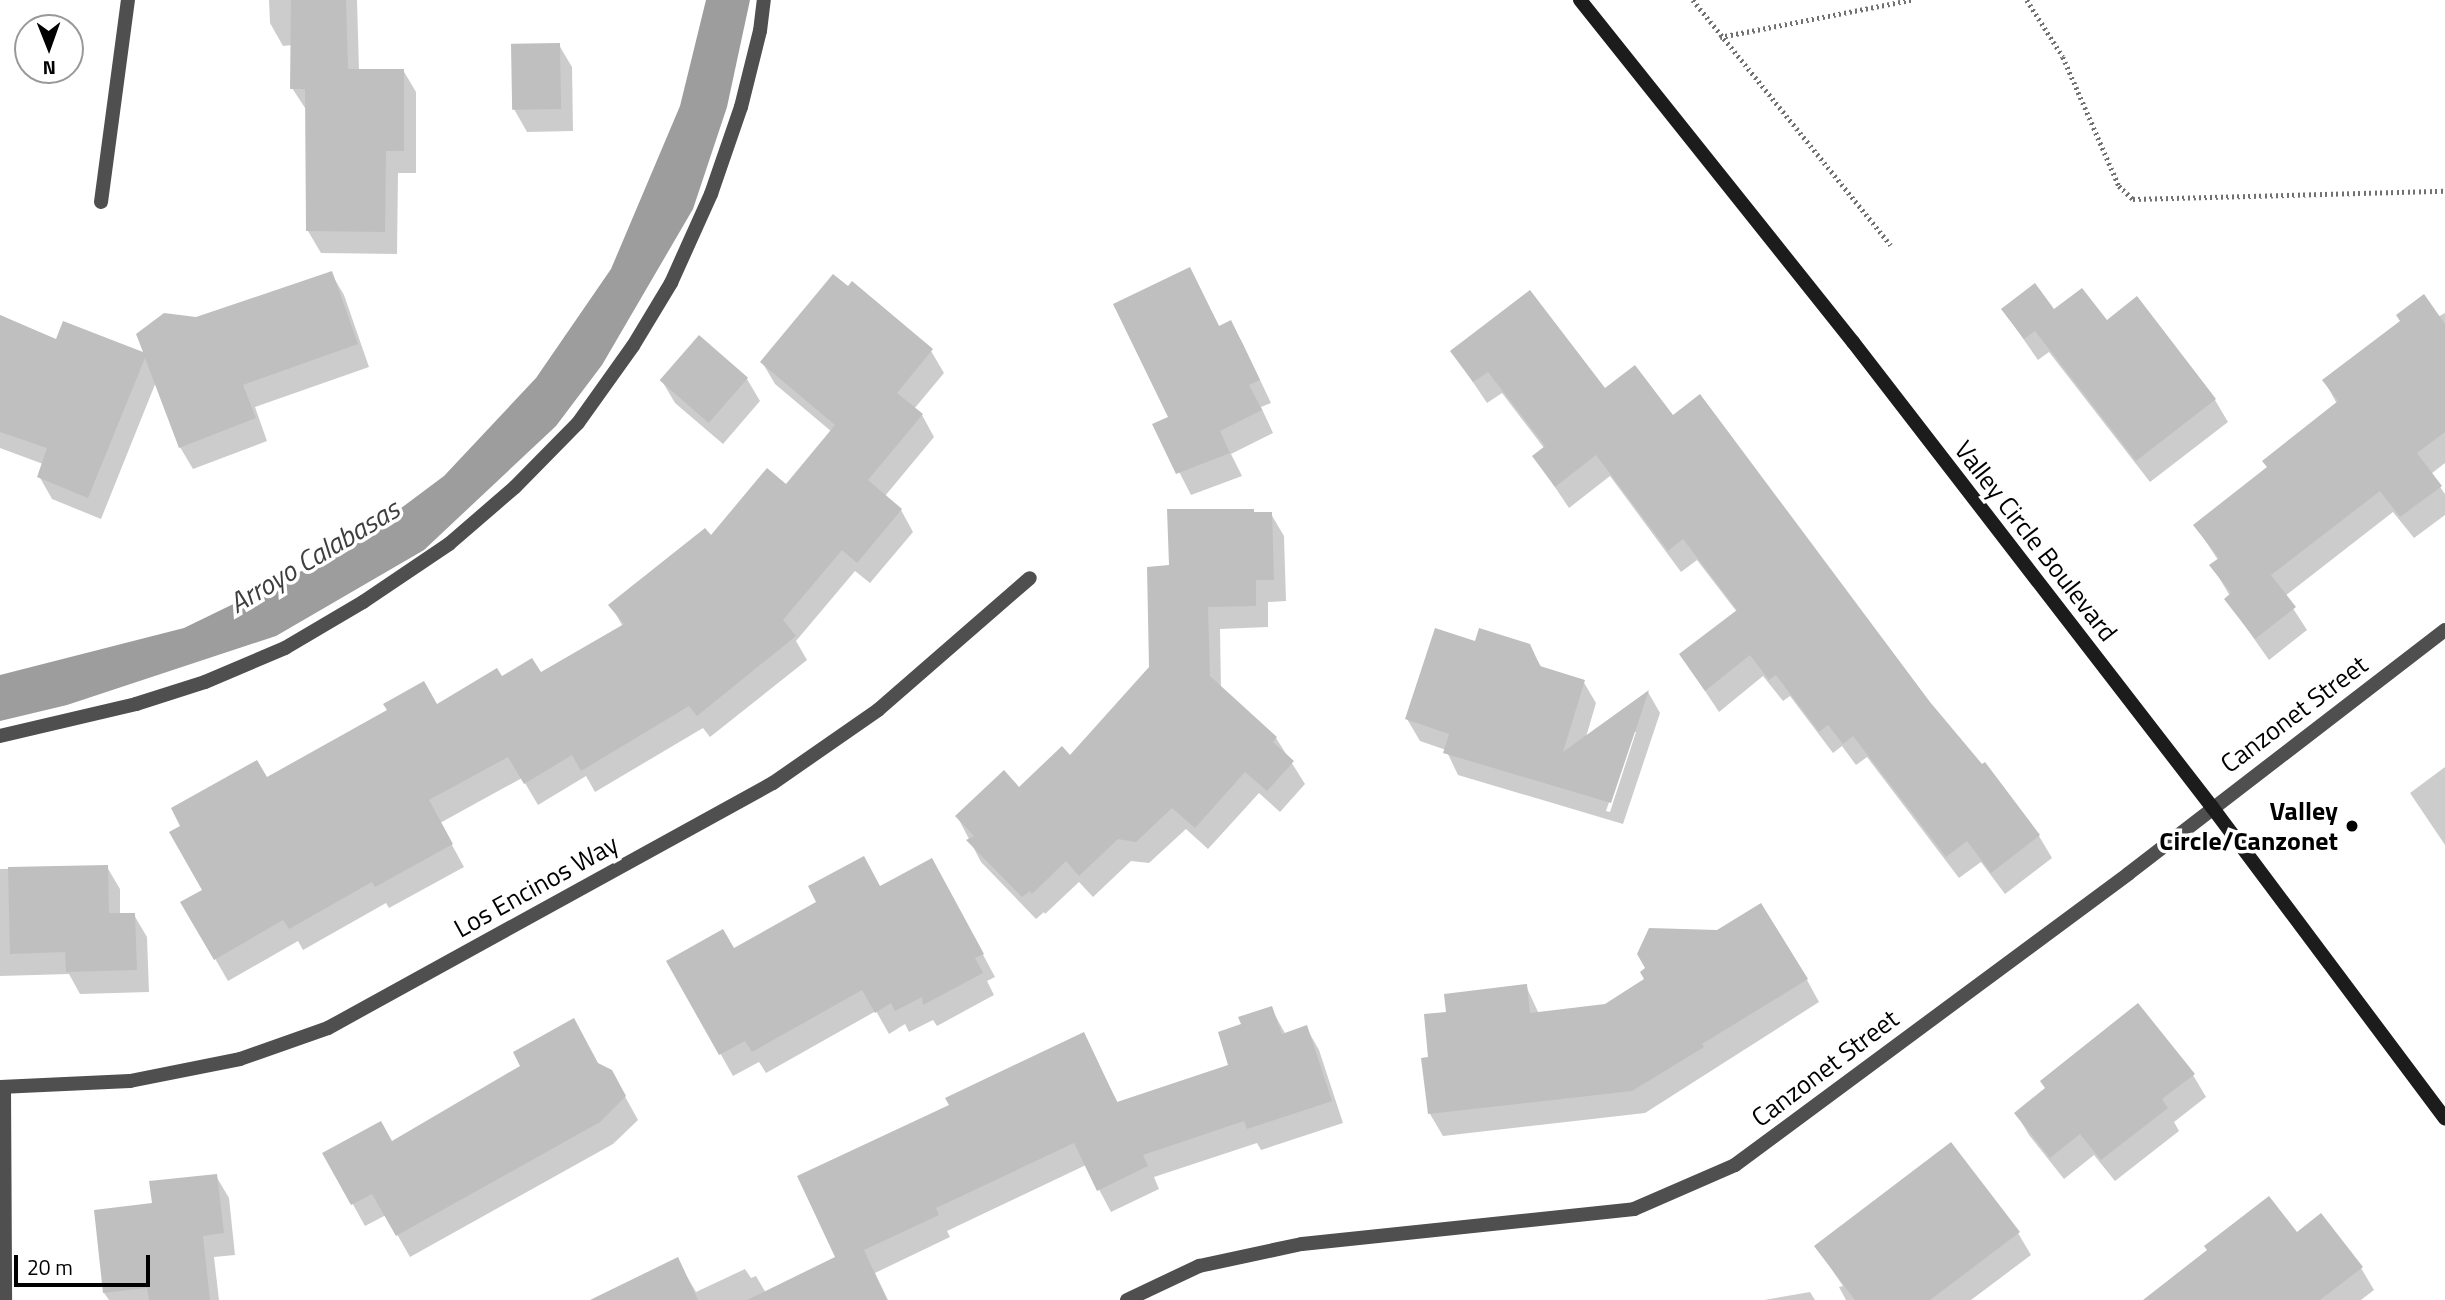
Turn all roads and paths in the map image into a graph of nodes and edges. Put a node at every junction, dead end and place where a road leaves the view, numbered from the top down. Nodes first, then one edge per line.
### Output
1 (128, 0) edge
2 (764, 0) edge
3 (1580, 0) edge
4 (1693, 0) edge
5 (1911, 0) edge
6 (2027, 0) edge
7 (1720, 37) junction
8 (2445, 191) edge
9 (101, 202) dead end
10 (1891, 245) dead end
11 (1030, 578) dead end
12 (2445, 630) edge
13 (0, 736) edge
14 (2212, 807) junction
15 (2, 1087) edge
16 (2445, 1119) edge
17 (5, 1300) edge
18 (1127, 1300) edge

1 - 9 street
2 - 13 street
3 - 14 main road, Valley Circle Boulevard
4 - 7 path
5 - 7 path
6 - 8 path
7 - 10 path
11 - 15 street, Los Encinos Way
12 - 14 street, Canzonet Street
14 - 16 main road, Valley Circle Boulevard
14 - 18 street, Canzonet Street
15 - 17 street

